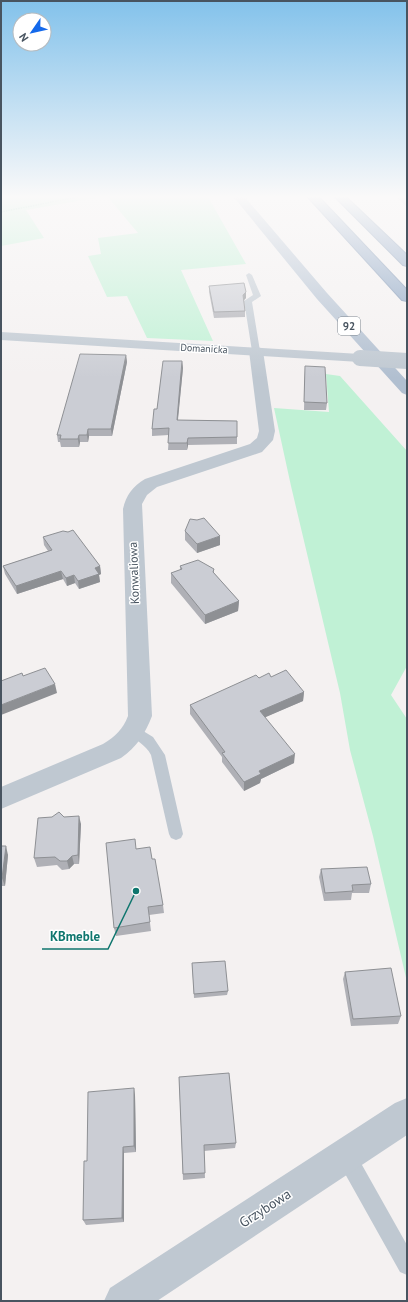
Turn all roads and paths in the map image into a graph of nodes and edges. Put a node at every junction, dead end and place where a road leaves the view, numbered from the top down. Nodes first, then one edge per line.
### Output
1 (289, 256) edge
2 (367, 256) edge
3 (248, 275) dead end
4 (407, 298) edge
5 (1, 336) edge
6 (256, 351) junction
7 (407, 361) edge
8 (407, 390) edge
9 (135, 731) junction
10 (1, 798) edge
11 (176, 834) dead end
12 (407, 1115) edge
13 (345, 1155) junction
14 (407, 1265) edge
15 (123, 1301) edge

1 - 8 main road, 92
2 - 4 highway
3 - 6 lane
5 - 6 street, Domanicka
6 - 7 street, Domanicka, bridge
6 - 9 street, Konwaliowa
9 - 10 street
9 - 11 lane
12 - 13 street, Grzybowa
13 - 14 lane
13 - 15 street, Grzybowa

